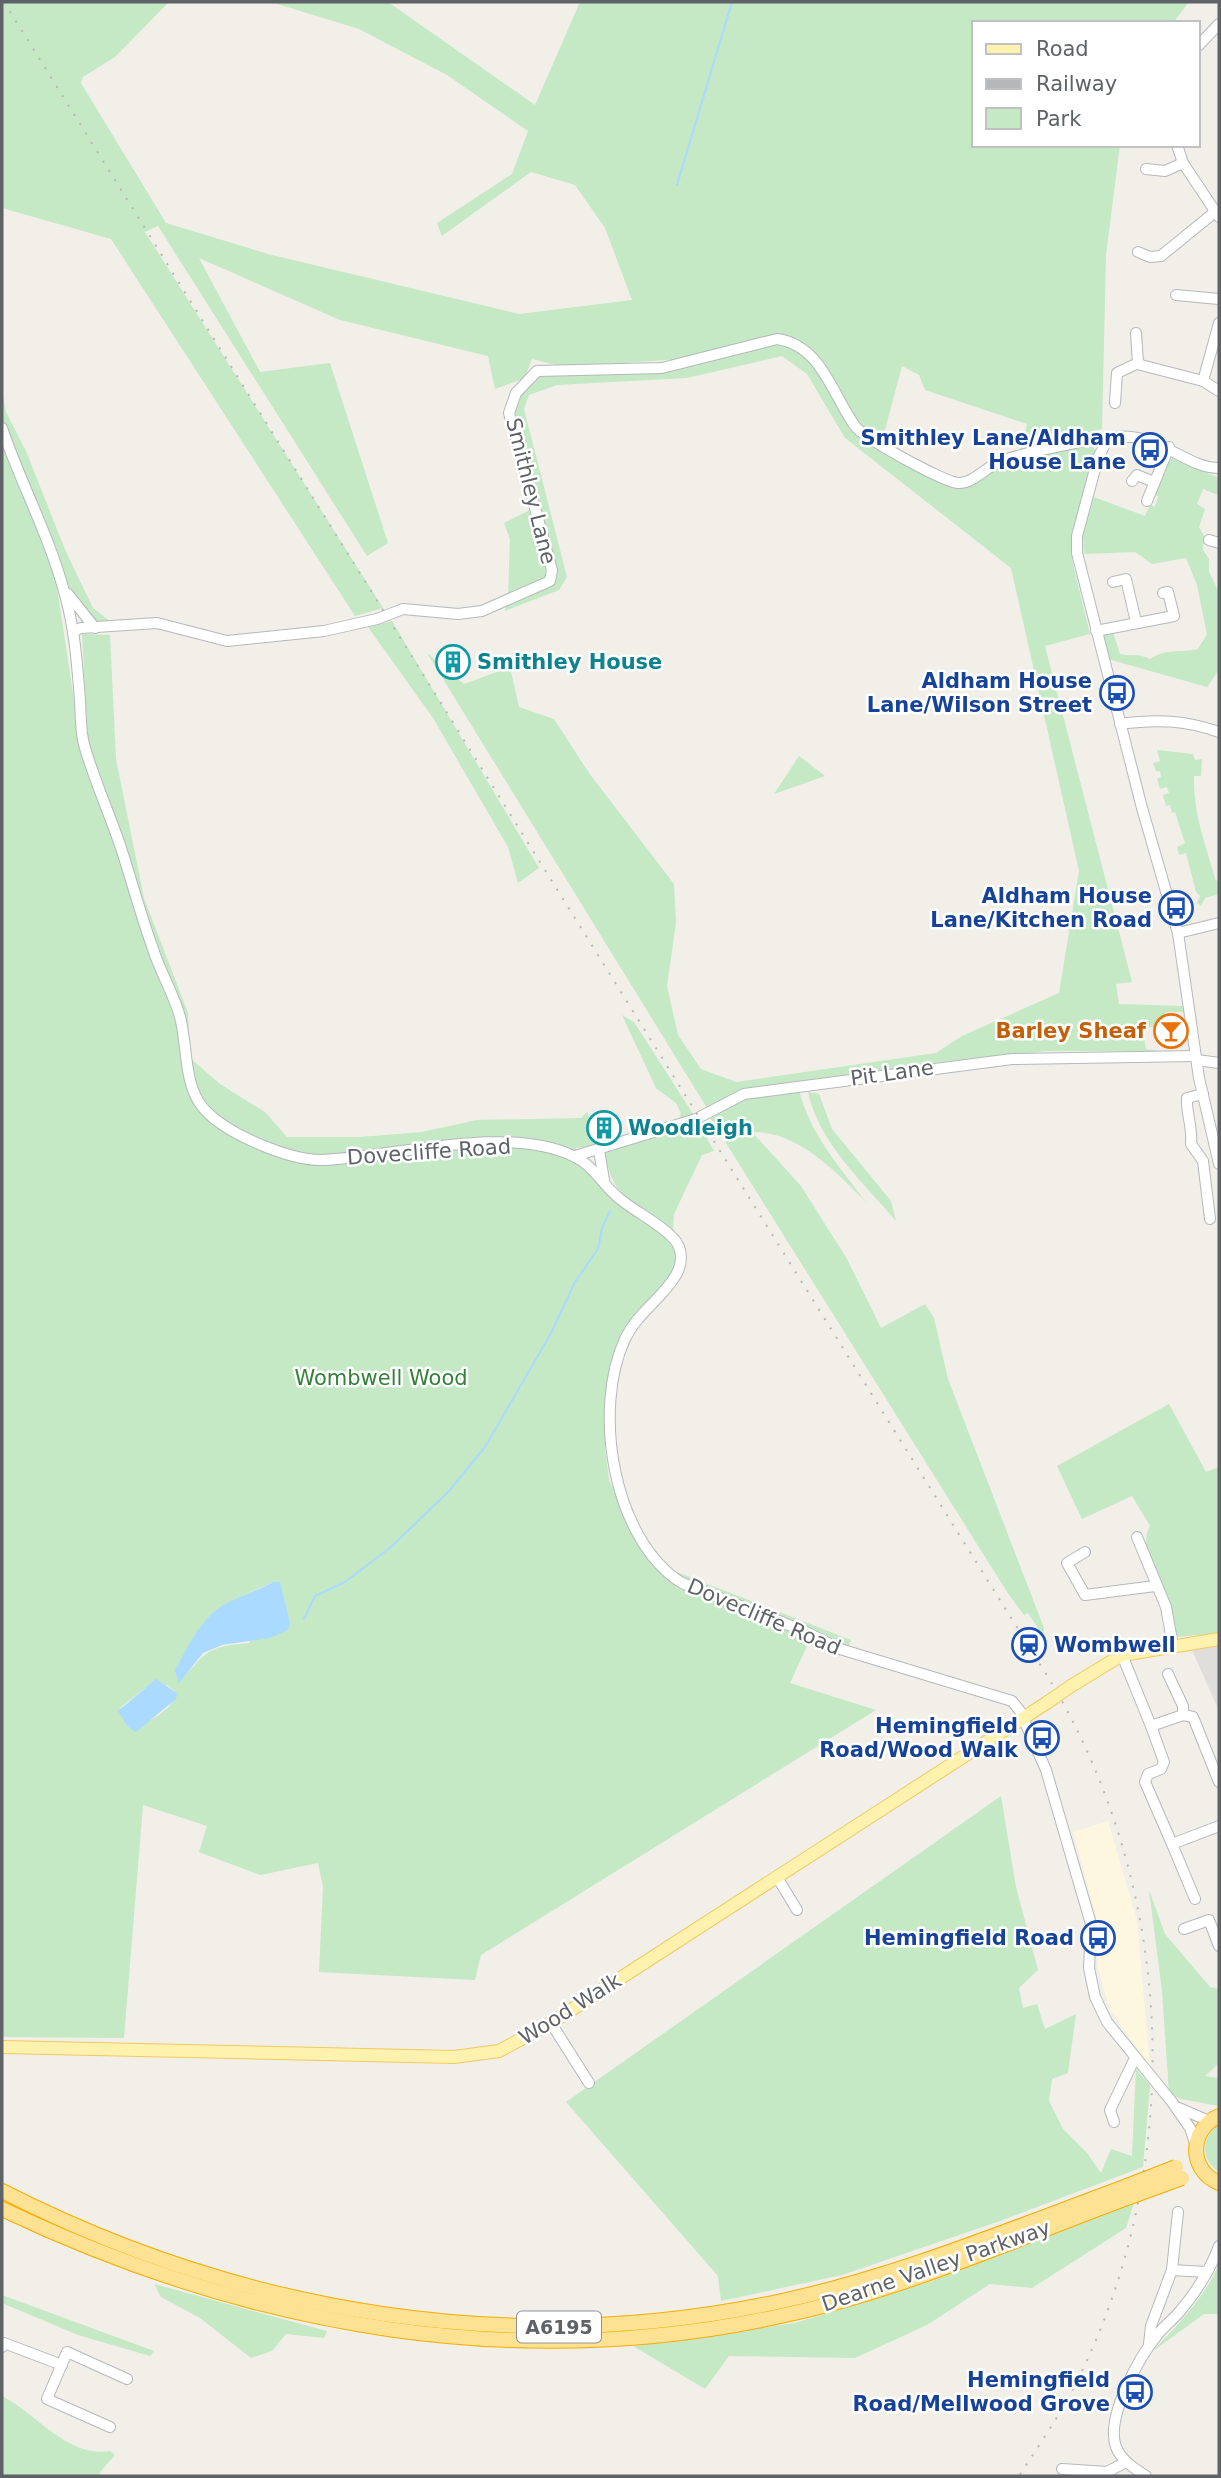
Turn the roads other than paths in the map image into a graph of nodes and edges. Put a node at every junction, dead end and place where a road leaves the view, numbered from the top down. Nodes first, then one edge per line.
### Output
1 (1219, 24) edge
2 (1200, 44) edge
3 (1178, 147) edge
4 (1183, 163) junction
5 (1146, 169) dead end
6 (1217, 214) edge
7 (1138, 252) dead end
8 (1176, 295) dead end
9 (1219, 299) edge
10 (1219, 323) edge
11 (1136, 333) dead end
12 (1218, 337) edge
13 (1138, 363) junction
14 (1203, 381) junction
15 (1219, 391) edge
16 (1115, 403) dead end
17 (2, 428) edge
18 (1104, 441) junction
19 (1169, 447) junction
20 (1219, 468) edge
21 (1132, 481) dead end
22 (1154, 482) junction
23 (1147, 501) dead end
24 (1113, 582) dead end
25 (64, 589) junction
26 (1163, 593) dead end
27 (1136, 622) junction
28 (95, 628) junction
29 (74, 631) junction
30 (1096, 631) junction
31 (1120, 724) junction
32 (1219, 732) edge
33 (1219, 923) edge
34 (1178, 933) junction
35 (1197, 1058) junction
36 (1219, 1063) edge
37 (1203, 1094) junction
38 (1216, 1135) edge
39 (599, 1150) junction
40 (575, 1156) junction
41 (1219, 1164) edge
42 (604, 1180) junction
43 (1210, 1219) dead end
44 (1137, 1537) dead end
45 (1085, 1552) dead end
46 (1155, 1586) junction
47 (1219, 1639) edge
48 (1173, 1646) junction
49 (1122, 1655) junction
50 (1185, 1679) dead end
51 (1183, 1715) junction
52 (1022, 1719) junction
53 (1151, 1726) junction
54 (1219, 1782) edge
55 (1219, 1826) edge
56 (1172, 1844) junction
57 (777, 1877) junction
58 (1195, 1899) dead end
59 (797, 1910) dead end
60 (1214, 1918) edge
61 (1184, 1929) dead end
62 (1219, 1946) edge
63 (551, 2023) junction
64 (2, 2047) edge
65 (1136, 2058) junction
66 (589, 2082) dead end
67 (1172, 2104) junction
68 (1214, 2119) edge
69 (1114, 2122) dead end
70 (1196, 2149) junction
71 (1179, 2173) junction
72 (1217, 2183) edge
73 (2, 2191) edge
74 (1119, 2195) junction
75 (2, 2209) edge
76 (1178, 2212) dead end
77 (1219, 2246) edge
78 (1172, 2270) junction
79 (1206, 2272) junction
80 (2, 2347) edge
81 (1149, 2347) junction
82 (62, 2365) junction
83 (127, 2379) dead end
84 (110, 2427) dead end
85 (1126, 2462) junction
86 (1062, 2469) dead end
87 (1146, 2476) edge

1 - 2 street
3 - 4 street
4 - 5 street
4 - 6 street
6 - 7 street
8 - 9 street
10 - 12 street
11 - 13 street
12 - 14 street
13 - 14 street
13 - 16 street
14 - 15 street
17 - 25 street, Dovecliffe Road
18 - 19 street
18 - 28 street, Smithley Lane, bridge
18 - 30 street
19 - 20 street
19 - 22 street
21 - 22 street
22 - 23 street
24 - 27 street
25 - 28 street
25 - 29 street, Dovecliffe Road
26 - 27 street
27 - 30 street
28 - 29 street, Smithley Lane
29 - 40 street, Dovecliffe Road
30 - 31 street
31 - 32 street
31 - 34 street
33 - 34 street
34 - 35 street
35 - 36 street, Pit Lane
35 - 37 street
35 - 39 street, Pit Lane
37 - 38 street
37 - 43 street
38 - 41 street
39 - 40 street, Pit Lane
39 - 42 street
40 - 42 street, Dovecliffe Road
42 - 52 street, Dovecliffe Road
44 - 46 street
45 - 46 street
46 - 48 street
47 - 48 main road
48 - 49 main road
49 - 52 main road, Wood Walk, bridge
49 - 53 street
50 - 51 street
51 - 53 street
51 - 54 street
52 - 57 main road, Wood Walk
52 - 65 street
53 - 56 street
55 - 56 street
56 - 58 street
57 - 59 street
57 - 63 main road, Wood Walk
60 - 61 street
60 - 62 street
63 - 64 main road, Wood Walk
63 - 66 street
65 - 67 street, bridge
65 - 69 street
67 - 68 street
67 - 70 street
68 - 70 highway, A6195
70 - 71 highway, Dearne Valley Parkway / A6195
70 - 72 highway, A6195
71 - 72 highway, Dearne Valley Parkway / A6195
71 - 74 highway, Dearne Valley Parkway / A6195, bridge
73 - 74 highway, Dearne Valley Parkway / A6195
74 - 75 highway, Dearne Valley Parkway / A6195
76 - 78 street
77 - 79 street
78 - 79 street
78 - 81 street
79 - 81 street
80 - 82 street
81 - 85 street
82 - 83 street
82 - 84 street
85 - 86 street
85 - 87 street

